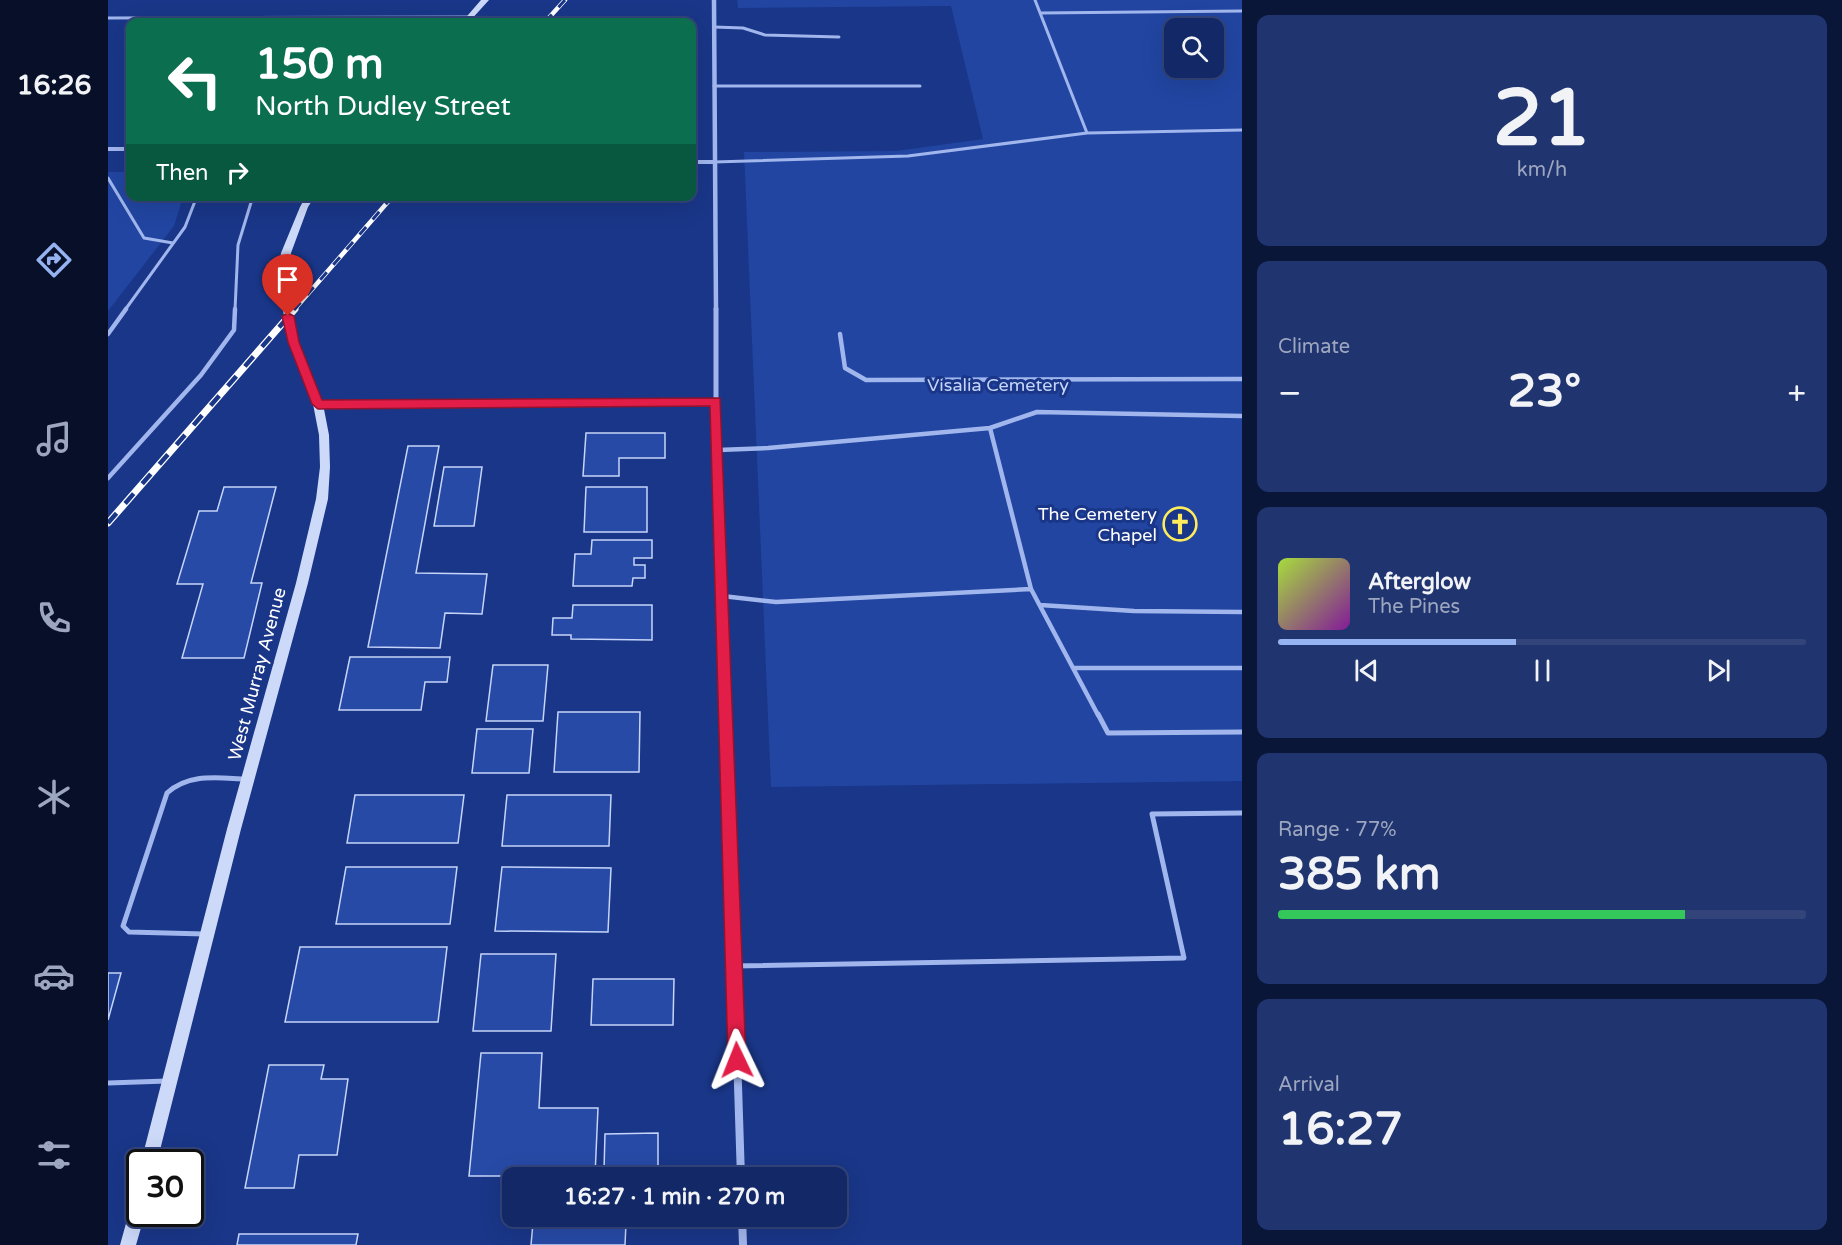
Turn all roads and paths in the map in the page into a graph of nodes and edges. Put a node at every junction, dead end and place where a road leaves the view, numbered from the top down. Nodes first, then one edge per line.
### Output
1 (485, 0) edge
2 (714, 0) edge
3 (1035, 0) edge
4 (1242, 11) edge
5 (1040, 13) junction
6 (222, 17) joint
7 (282, 17) joint
8 (108, 18) edge
9 (344, 18) edge
10 (469, 18) edge
11 (714, 27) junction
12 (839, 37) dead end
13 (714, 86) junction
14 (920, 86) dead end
15 (1242, 130) edge
16 (1087, 133) junction
17 (108, 149) edge
18 (126, 149) edge
19 (696, 162) edge
20 (714, 162) junction
21 (108, 178) edge
22 (195, 201) edge
23 (251, 201) edge
24 (308, 201) edge
25 (173, 243) junction
26 (108, 334) edge
27 (840, 334) dead end
28 (1242, 379) edge
29 (716, 401) junction
30 (318, 404) junction
31 (1242, 416) edge
32 (990, 428) junction
33 (718, 450) junction
34 (108, 478) edge
35 (1031, 589) junction
36 (722, 596) junction
37 (1040, 605) junction
38 (1242, 612) edge
39 (1074, 668) junction
40 (1242, 668) edge
41 (1242, 732) edge
42 (248, 779) junction
43 (1242, 813) edge
44 (207, 934) junction
45 (734, 966) junction
46 (170, 1081) junction
47 (108, 1083) edge
48 (153, 1149) edge
49 (741, 1167) edge
50 (134, 1227) edge
51 (742, 1227) edge
52 (129, 1245) edge
53 (743, 1245) edge

1 - 10 main road
2 - 11 street
3 - 5 lane
4 - 5 lane
5 - 16 lane
6 - 7 lane
6 - 8 lane
7 - 9 lane
11 - 12 lane
11 - 13 street
13 - 14 lane
13 - 20 street
15 - 16 lane
16 - 20 lane
17 - 18 street
19 - 20 street
20 - 29 street
21 - 25 lane
22 - 25 lane
23 - 34 lane
24 - 30 main road, West Murray Avenue
25 - 26 lane
27 - 28 lane
29 - 30 street
29 - 33 street
30 - 42 main road, West Murray Avenue
31 - 32 lane
32 - 33 lane
32 - 35 lane
33 - 36 street
35 - 36 lane
35 - 37 lane
36 - 45 street
37 - 38 lane
37 - 39 lane
39 - 40 lane
39 - 41 lane
42 - 44 main road, West Murray Avenue
42 - 44 lane
43 - 45 lane
44 - 46 main road, West Murray Avenue
45 - 49 street
46 - 47 lane
46 - 48 main road, West Murray Avenue
50 - 52 main road
51 - 53 street

